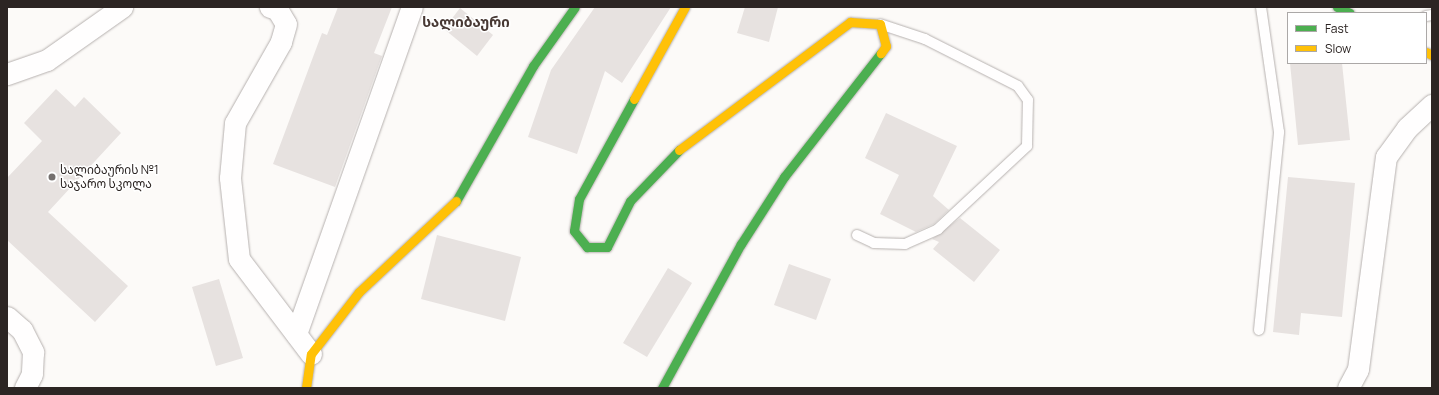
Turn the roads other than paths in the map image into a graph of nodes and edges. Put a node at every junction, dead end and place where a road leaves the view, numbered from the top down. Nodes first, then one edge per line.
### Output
1 (122, 7) edge
2 (270, 7) edge
3 (412, 7) edge
4 (575, 7) edge
5 (685, 7) edge
6 (1261, 7) edge
7 (1337, 7) edge
8 (1348, 12) edge
9 (880, 24) junction
10 (7, 74) edge
11 (1432, 105) edge
12 (857, 235) dead end
13 (7, 317) edge
14 (1259, 330) dead end
15 (296, 334) junction
16 (311, 354) junction
17 (25, 388) edge
18 (306, 388) edge
19 (662, 388) edge
20 (1348, 388) edge

1 - 10 street
2 - 15 street
3 - 15 street
4 - 16 street
5 - 9 street
6 - 14 lane
7 - 8 street
9 - 12 lane
9 - 19 street
11 - 20 street
13 - 17 street
15 - 16 street
16 - 18 street

